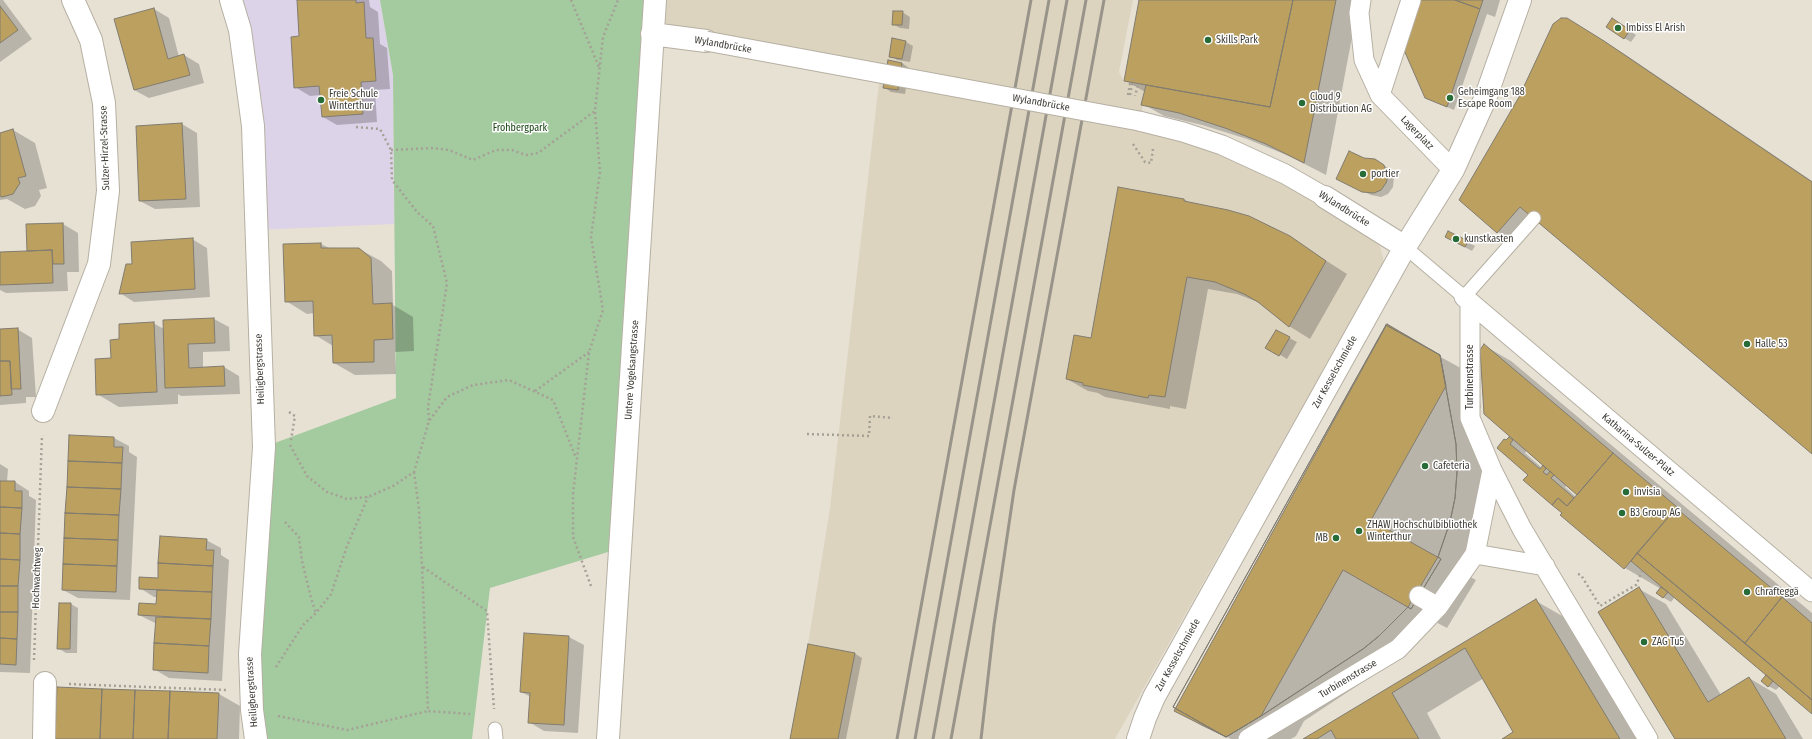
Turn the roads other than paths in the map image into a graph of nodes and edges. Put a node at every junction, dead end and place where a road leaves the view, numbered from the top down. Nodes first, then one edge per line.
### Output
1 (73, 0) edge
2 (231, 0) edge
3 (655, 0) edge
4 (1361, 0) edge
5 (1411, 0) edge
6 (1520, 0) edge
7 (652, 34) junction
8 (706, 41) joint
9 (1380, 95) junction
10 (1453, 170) junction
11 (1325, 198) joint
12 (1534, 218) dead end
13 (1405, 246) junction
14 (1467, 300) junction
15 (43, 411) road end
16 (1492, 470) junction
17 (1475, 554) junction
18 (1545, 566) junction
19 (1812, 592) edge
20 (1419, 596) dead end
21 (1438, 607) junction
22 (45, 683) road end
23 (44, 739) edge
24 (256, 739) edge
25 (608, 739) edge
26 (1138, 739) edge
27 (1248, 739) edge
28 (1648, 739) edge

1 - 15 street, Sulzer-Hirzel-Strasse
2 - 24 street, Heiligbergstrasse
3 - 7 street, Untere Vogelsangstrasse
4 - 9 street, Lagerplatz
5 - 9 street
6 - 10 street, Zur Kesselschmiede
7 - 8 street, Wylandbrücke
7 - 25 street, Untere Vogelsangstrasse
8 - 11 street, Wylandbrücke, bridge
9 - 10 street, Lagerplatz
10 - 13 street, Zur Kesselschmiede
11 - 13 street, Wylandbrücke
12 - 14 lane
13 - 14 lane, Katharina-Sulzer-Platz
13 - 26 street, Zur Kesselschmiede
14 - 16 street, Turbinenstrasse
14 - 19 street, Katharina-Sulzer-Platz
16 - 17 street, Turbinenstrasse
16 - 18 street, Turbinenstrasse
17 - 18 street
17 - 21 street, Turbinenstrasse
18 - 28 street, Turbinenstrasse
20 - 21 street
21 - 27 street, Turbinenstrasse
22 - 23 street

